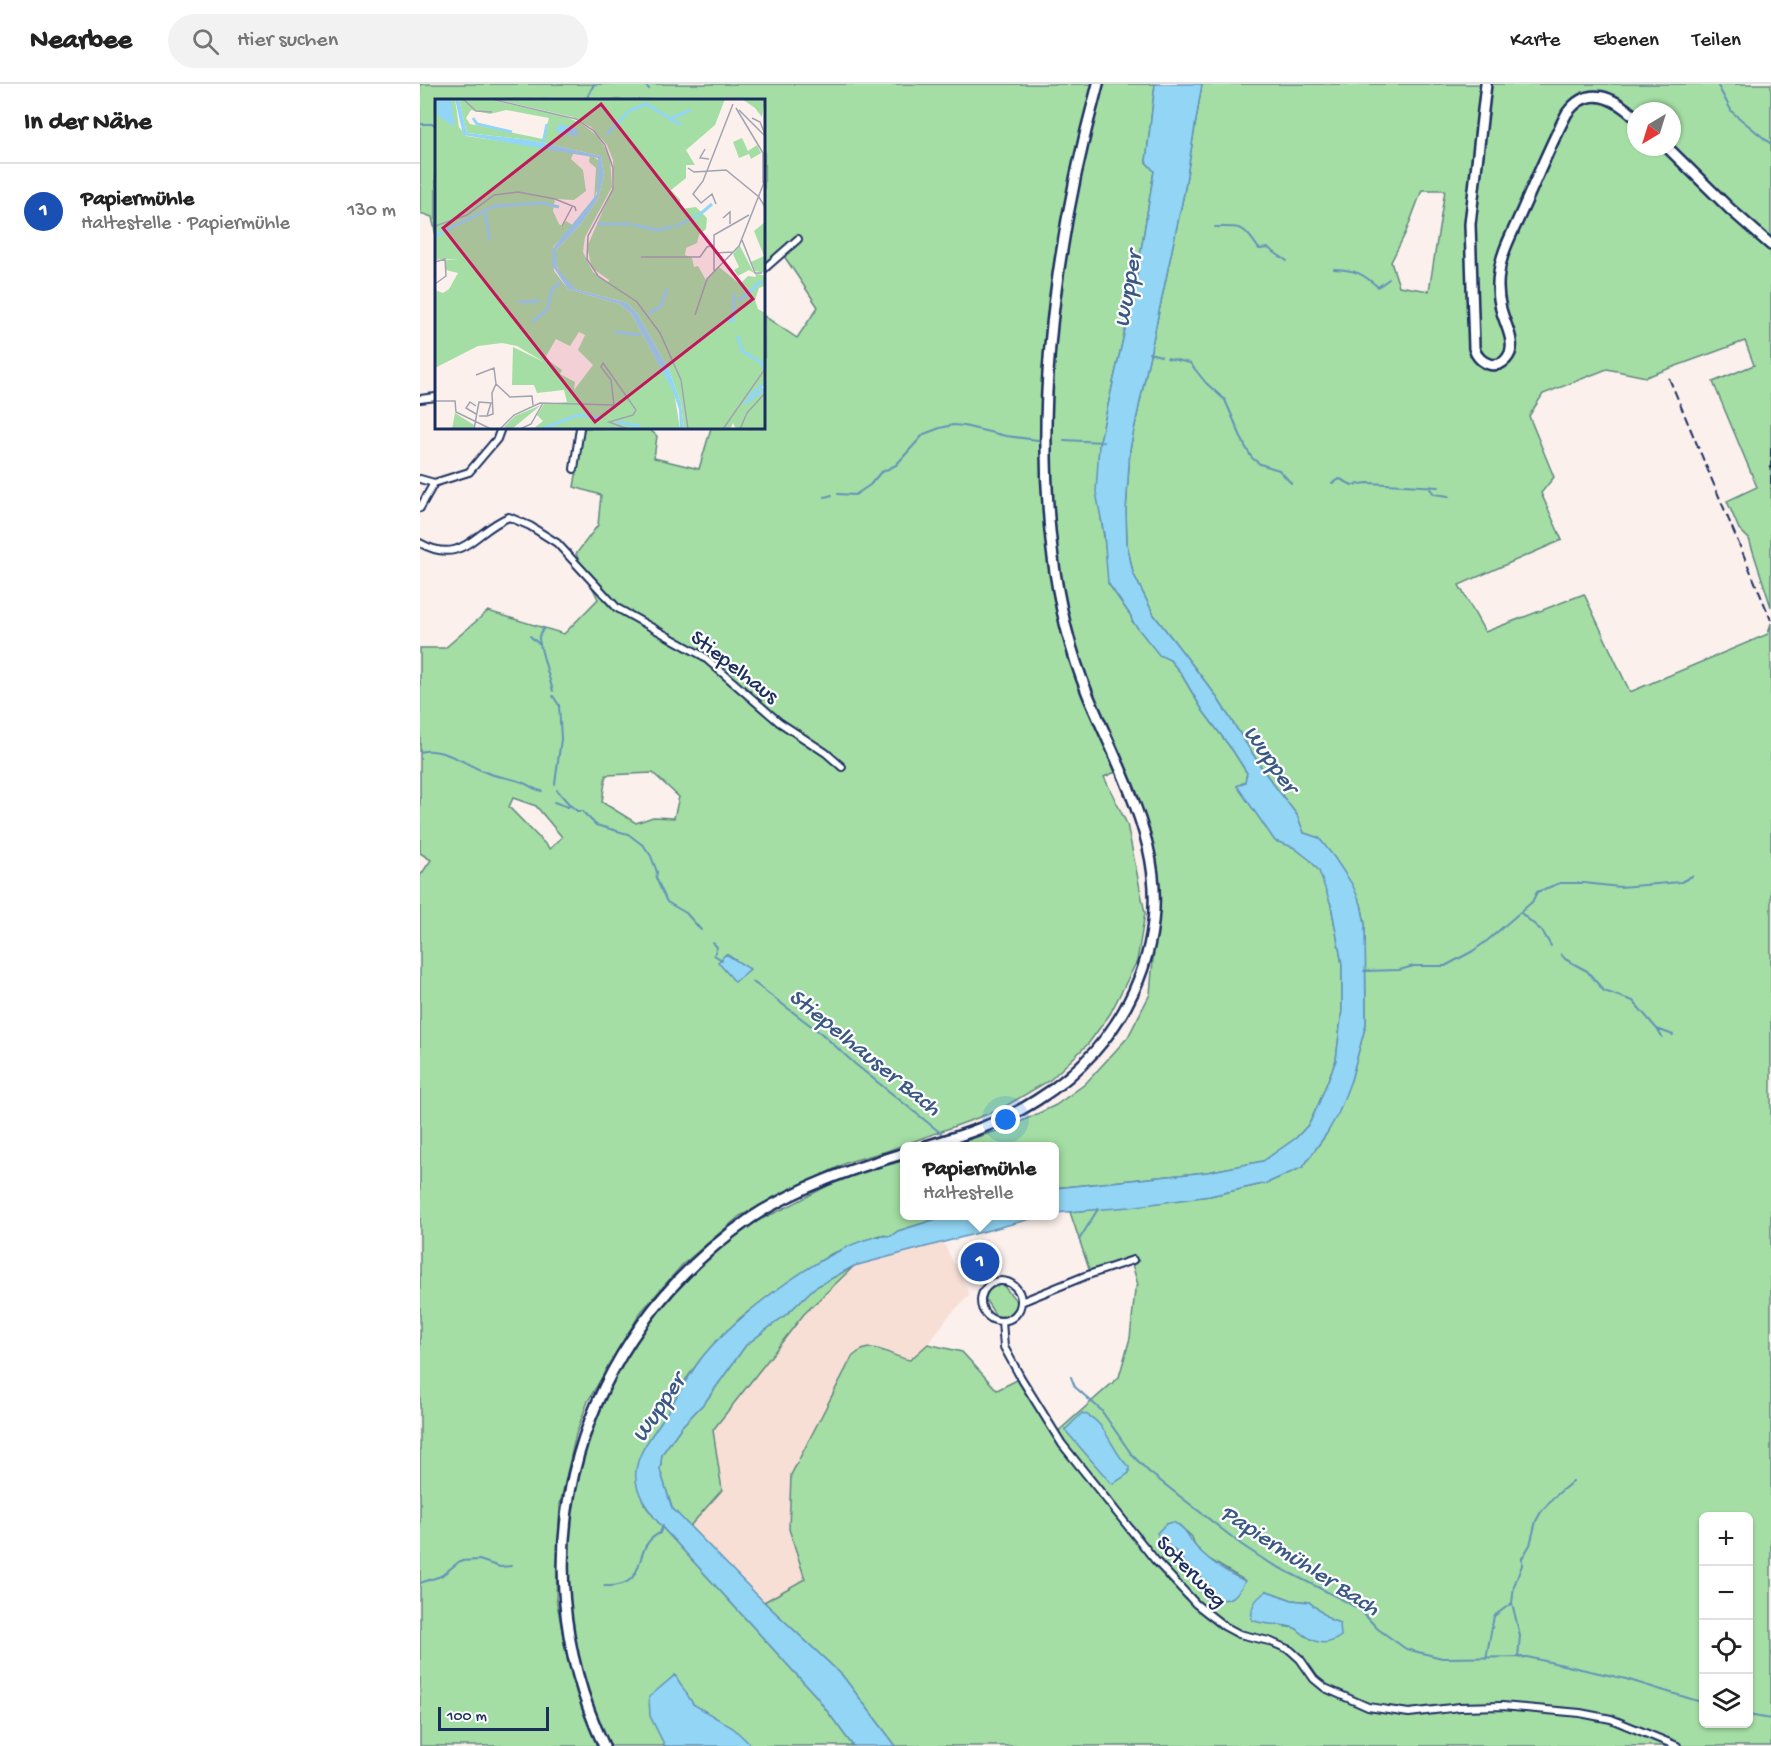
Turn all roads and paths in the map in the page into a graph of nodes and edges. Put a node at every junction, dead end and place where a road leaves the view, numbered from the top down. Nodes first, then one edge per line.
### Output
1 (1098, 84) edge
2 (1486, 84) edge
3 (1627, 111) edge
4 (1676, 156) edge
5 (798, 239) dead end
6 (1771, 245) edge
7 (765, 268) edge
8 (435, 397) edge
9 (420, 399) edge
10 (501, 429) edge
11 (580, 429) edge
12 (574, 469) dead end
13 (420, 479) edge
14 (434, 483) junction
15 (420, 508) edge
16 (420, 543) edge
17 (842, 767) dead end
18 (941, 1142) edge
19 (900, 1155) edge
20 (1133, 1260) dead end
21 (1020, 1302) junction
22 (1002, 1321) junction
23 (604, 1746) edge
24 (1677, 1746) edge

1 - 18 main road
2 - 3 main road
4 - 6 main road
5 - 7 street
8 - 9 street
10 - 14 street
11 - 12 street
13 - 14 street
14 - 15 street
16 - 17 street, Stiepelhaus
19 - 23 main road
20 - 21 street
21 - 22 street
21 - 22 street
22 - 24 street, Soterweg

